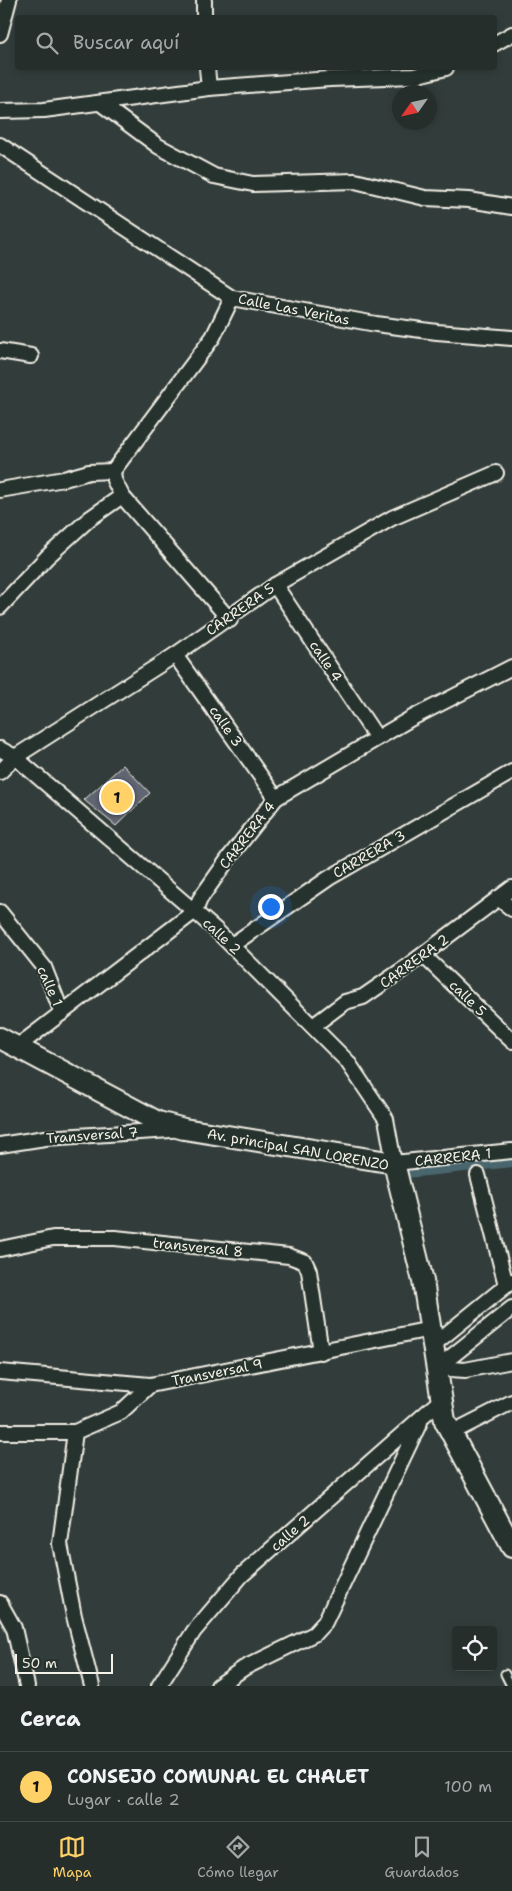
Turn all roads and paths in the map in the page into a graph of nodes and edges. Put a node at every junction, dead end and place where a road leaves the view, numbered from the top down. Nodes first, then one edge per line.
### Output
1 (9, 0) edge
2 (204, 0) edge
3 (204, 15) edge
4 (0, 34) edge
5 (512, 34) edge
6 (497, 42) edge
7 (207, 70) edge
8 (438, 70) edge
9 (209, 88) junction
10 (100, 103) junction
11 (0, 111) edge
12 (0, 145) edge
13 (512, 207) edge
14 (232, 298) junction
15 (512, 338) edge
16 (0, 351) edge
17 (31, 356) dead end
18 (113, 471) junction
19 (496, 473) dead end
20 (0, 490) edge
21 (122, 496) junction
22 (275, 585) junction
23 (0, 608) edge
24 (230, 620) dead end
25 (175, 654) junction
26 (512, 667) edge
27 (378, 738) junction
28 (0, 749) edge
29 (15, 757) junction
30 (0, 772) edge
31 (512, 772) edge
32 (276, 798) junction
33 (512, 888) edge
34 (498, 898) junction
35 (512, 908) edge
36 (0, 912) edge
37 (195, 912) junction
38 (232, 945) junction
39 (423, 955) junction
40 (62, 1012) junction
41 (313, 1026) junction
42 (512, 1041) edge
43 (8, 1043) edge
44 (184, 1129) junction
45 (0, 1145) edge
46 (512, 1151) edge
47 (394, 1162) junction
48 (478, 1175) dead end
49 (0, 1249) edge
50 (509, 1283) edge
51 (512, 1308) edge
52 (432, 1337) junction
53 (321, 1352) junction
54 (512, 1361) edge
55 (436, 1368) junction
56 (0, 1372) edge
57 (150, 1386) junction
58 (441, 1400) junction
59 (512, 1402) edge
60 (422, 1416) junction
61 (0, 1432) edge
62 (75, 1432) junction
63 (451, 1433) junction
64 (512, 1547) edge
65 (0, 1603) edge
66 (505, 1674) dead end
67 (26, 1686) edge
68 (92, 1686) edge
69 (159, 1686) edge
70 (218, 1686) edge
71 (511, 1686) edge

1 - 4 street
2 - 3 street
5 - 6 street
7 - 9 street
8 - 9 street
9 - 10 street
10 - 11 street
10 - 13 street
12 - 14 street, Calle Las Veritas
14 - 15 street, Calle Las Veritas
14 - 18 street
16 - 17 street
18 - 20 street
18 - 21 street
19 - 22 street, CARRERA 5
21 - 23 street
21 - 24 street
22 - 25 street, CARRERA 5
22 - 27 street, calle 4
25 - 29 street, CARRERA 5
25 - 32 street, calle 3
26 - 27 street, CARRERA 4
27 - 32 street, CARRERA 4
28 - 29 street, calle 2
29 - 30 street, CARRERA 5
29 - 37 street, calle 2
31 - 38 street, CARRERA 3
32 - 37 street, CARRERA 4
33 - 34 street, CARRERA 2
34 - 35 street
34 - 39 street, CARRERA 2
36 - 40 street, calle 1
37 - 38 street, calle 2
37 - 40 street, CARRERA 4
38 - 41 street, calle 2
39 - 41 street, CARRERA 2
39 - 42 street, calle 5
40 - 43 street, CARRERA 4
41 - 47 street, calle 2
43 - 44 main road, Av. principal SAN LORENZO
44 - 45 street, Transversal 7
44 - 47 main road, Av. principal SAN LORENZO
46 - 47 street, CARRERA 1
47 - 52 main road, Av. principal SAN LORENZO
48 - 50 street
49 - 53 street, transversal 8
50 - 52 street
51 - 55 street
52 - 53 street, Transversal 9
52 - 55 main road, Av. principal SAN LORENZO
53 - 57 street, Transversal 9
54 - 55 street
55 - 58 main road, Av. principal SAN LORENZO
56 - 57 street, Transversal 9
57 - 62 street
58 - 60 street, calle 2
58 - 63 main road, Av. principal SAN LORENZO
59 - 63 street
60 - 69 street, calle 2
60 - 70 street
61 - 62 street
62 - 68 street
63 - 64 main road, Av. principal SAN LORENZO
65 - 67 street
66 - 71 lane

